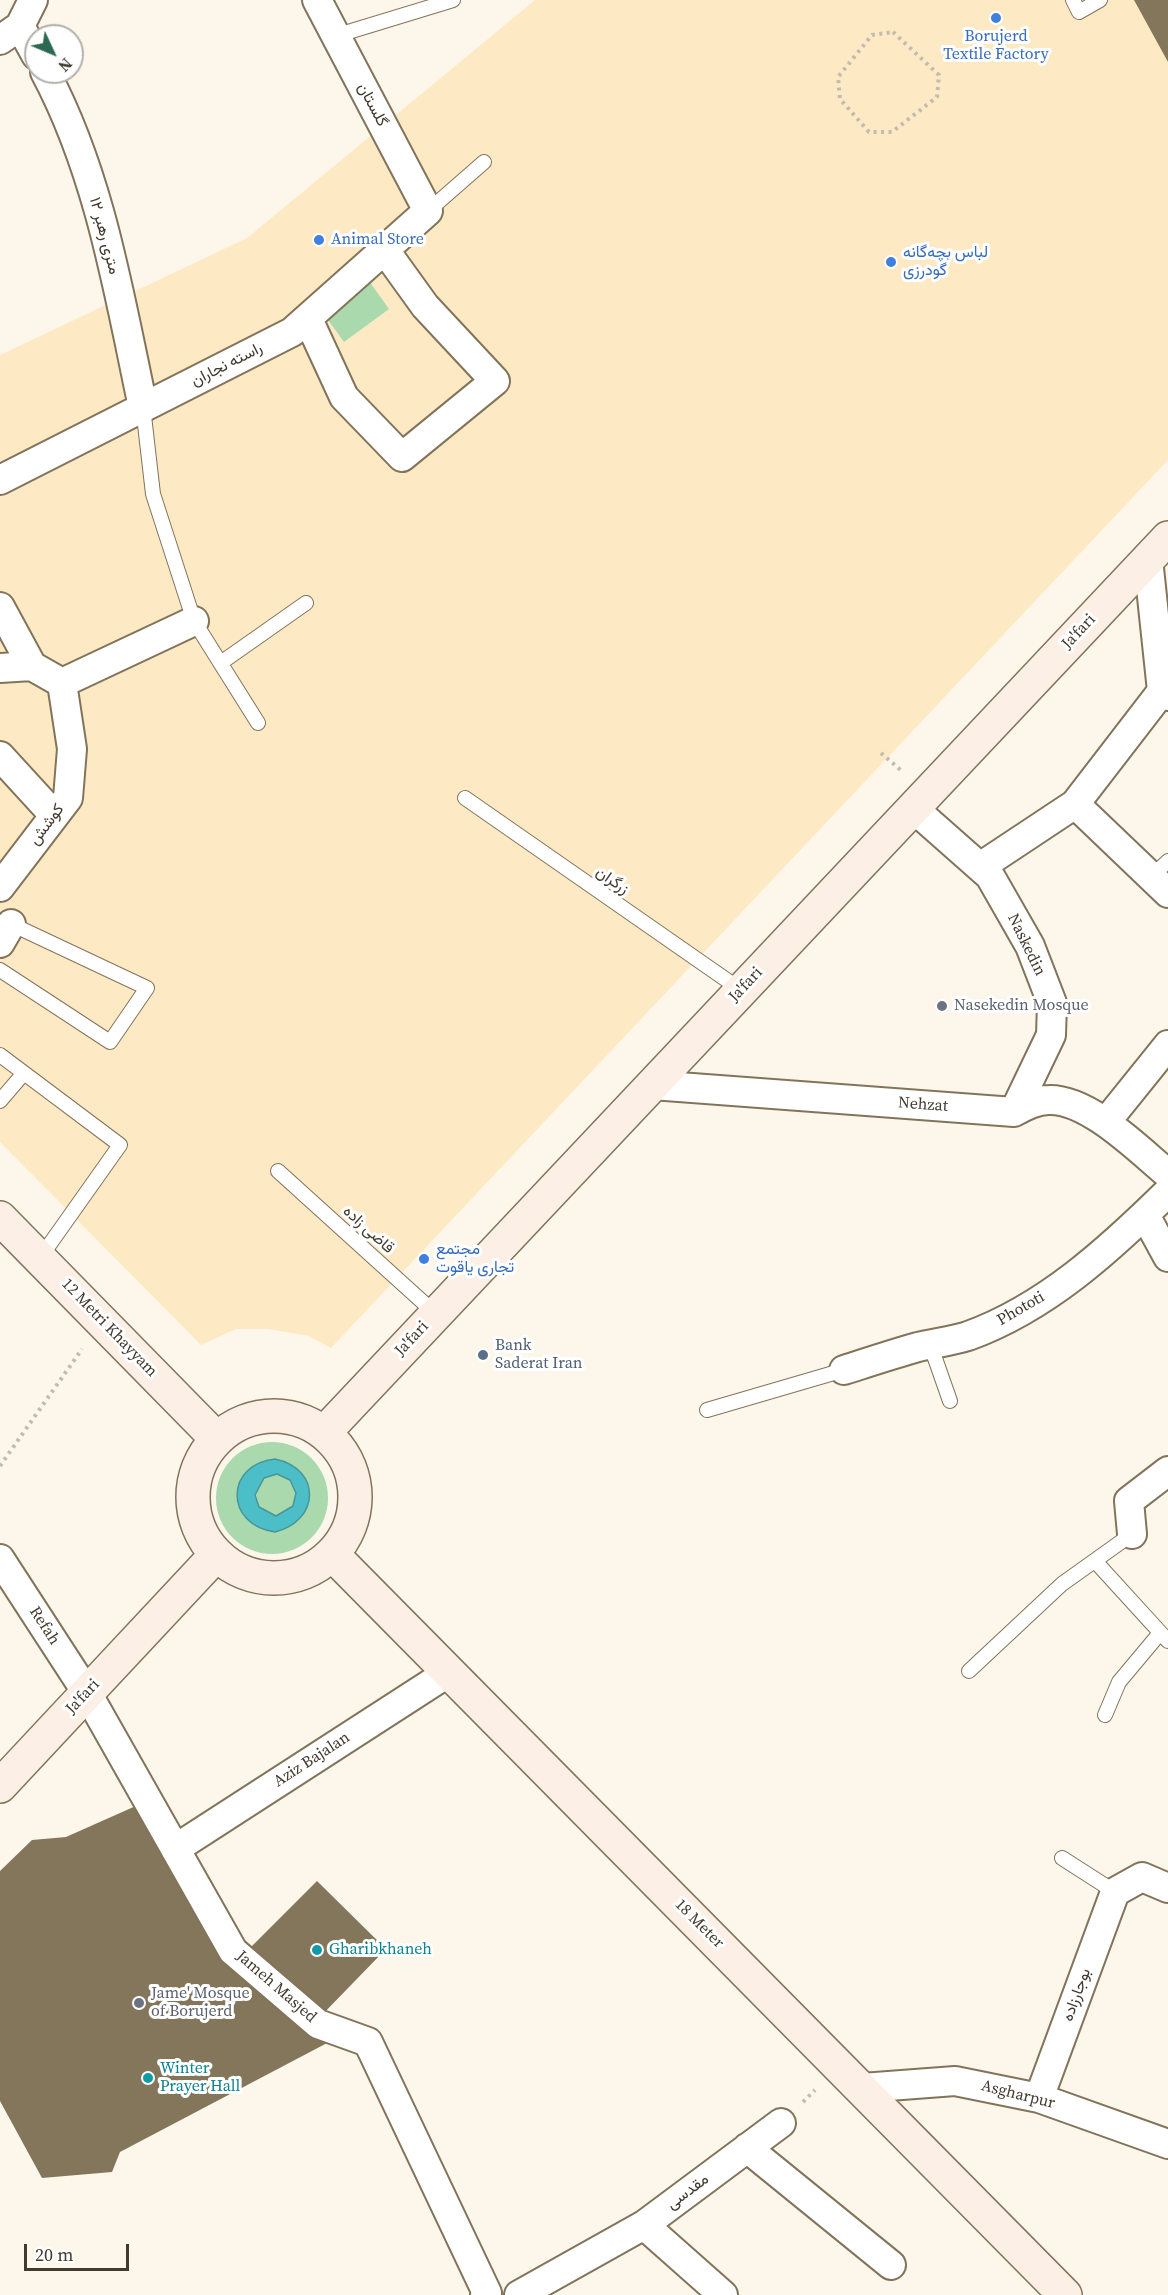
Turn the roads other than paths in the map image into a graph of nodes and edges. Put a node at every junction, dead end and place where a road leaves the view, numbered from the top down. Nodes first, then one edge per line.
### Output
1 (33, 0) edge
2 (316, 0) edge
3 (453, 0) edge
4 (1073, 0) edge
5 (1100, 0) edge
6 (10, 33) edge
7 (335, 36) junction
8 (24, 45) edge
9 (52, 84) edge
10 (484, 162) dead end
11 (428, 211) junction
12 (384, 249) junction
13 (308, 319) junction
14 (143, 407) junction
15 (0, 480) edge
16 (1158, 548) edge
17 (306, 603) dead end
18 (0, 607) edge
19 (194, 621) junction
20 (222, 662) junction
21 (32, 666) junction
22 (0, 668) edge
23 (62, 682) junction
24 (1165, 693) edge
25 (258, 723) dead end
26 (0, 756) edge
27 (465, 798) dead end
28 (1075, 804) junction
29 (913, 808) junction
30 (54, 815) junction
31 (980, 867) junction
32 (1162, 877) edge
33 (0, 887) edge
34 (5, 933) edge
35 (0, 970) edge
36 (741, 990) junction
37 (1168, 1045) edge
38 (0, 1055) edge
39 (24, 1073) junction
40 (652, 1085) junction
41 (0, 1101) edge
42 (1014, 1112) junction
43 (1106, 1122) junction
44 (278, 1172) dead end
45 (1168, 1174) edge
46 (1168, 1192) edge
47 (1145, 1215) junction
48 (0, 1218) edge
49 (1168, 1257) edge
50 (40, 1258) junction
51 (436, 1314) junction
52 (930, 1344) junction
53 (844, 1370) joint
54 (950, 1401) dead end
55 (707, 1410) dead end
56 (324, 1433) junction
57 (217, 1439) junction
58 (1168, 1471) edge
59 (1132, 1534) joint
60 (332, 1554) junction
61 (216, 1555) junction
62 (0, 1559) edge
63 (1095, 1560) junction
64 (1164, 1637) edge
65 (969, 1671) dead end
66 (449, 1672) junction
67 (87, 1693) junction
68 (1105, 1715) dead end
69 (0, 1786) edge
70 (175, 1849) junction
71 (1062, 1858) dead end
72 (1168, 1888) edge
73 (1115, 1893) junction
74 (852, 2077) junction
75 (1039, 2098) junction
76 (781, 2123) road end
77 (1168, 2144) edge
78 (747, 2148) junction
79 (644, 2225) junction
80 (891, 2265) dead end
81 (485, 2295) edge
82 (519, 2295) edge
83 (723, 2295) edge
84 (1065, 2295) edge

1 - 6 street
2 - 7 street, گلستان
3 - 7 lane
4 - 5 lane
6 - 8 street
7 - 11 street, گلستان
9 - 14 street, ۱۲ متری رهبر
10 - 11 lane
11 - 12 street, راسته نجاران
12 - 13 street, راسته نجاران
12 - 13 street
13 - 14 street, راسته نجاران
14 - 15 street, راسته نجاران
14 - 19 lane
16 - 24 street
16 - 29 street, Ja'fari
17 - 20 lane
18 - 21 street
19 - 20 lane
19 - 23 street
20 - 25 lane
21 - 22 street
21 - 23 street
23 - 30 street, کوشش
24 - 28 street
26 - 30 street
27 - 36 lane, زرگران
28 - 31 street
28 - 32 street
29 - 31 street, Naskedin
29 - 36 street, Ja'fari
30 - 33 street, کوشش
31 - 42 street, Naskedin
34 - 35 lane
36 - 40 street, Ja'fari
37 - 43 street
38 - 39 lane
39 - 41 lane
39 - 50 lane
40 - 42 street, Nehzat
40 - 51 street, Ja'fari
42 - 43 street, Nehzat
43 - 45 street, Nehzat
44 - 51 lane, قاضی زاده
46 - 47 street, Phototi
47 - 49 street
47 - 52 street, Phototi
48 - 50 street, 12 Metri Khayyam
50 - 57 street, 12 Metri Khayyam
51 - 56 street, Ja'fari
52 - 53 street, Phototi
52 - 54 lane
53 - 55 lane
56 - 57 street
56 - 60 street
57 - 61 street
58 - 59 street
59 - 63 lane
60 - 61 street
60 - 66 street, 18 Meter
61 - 67 street, Ja'fari
62 - 67 street, Refah
63 - 64 lane
63 - 65 lane
64 - 68 lane
66 - 70 street, Aziz Bajalan
66 - 74 street, 18 Meter
67 - 69 street, Ja'fari
67 - 70 street, Jameh Masjed
70 - 81 street, Jameh Masjed
71 - 73 lane
72 - 73 street
73 - 75 street, بوجارزاده
74 - 75 street, Asgharpur
74 - 84 street, 18 Meter
75 - 77 street, Asgharpur
76 - 78 street, مقدسی
78 - 79 street, مقدسی
78 - 80 street
79 - 82 street, مقدسی
79 - 83 street

